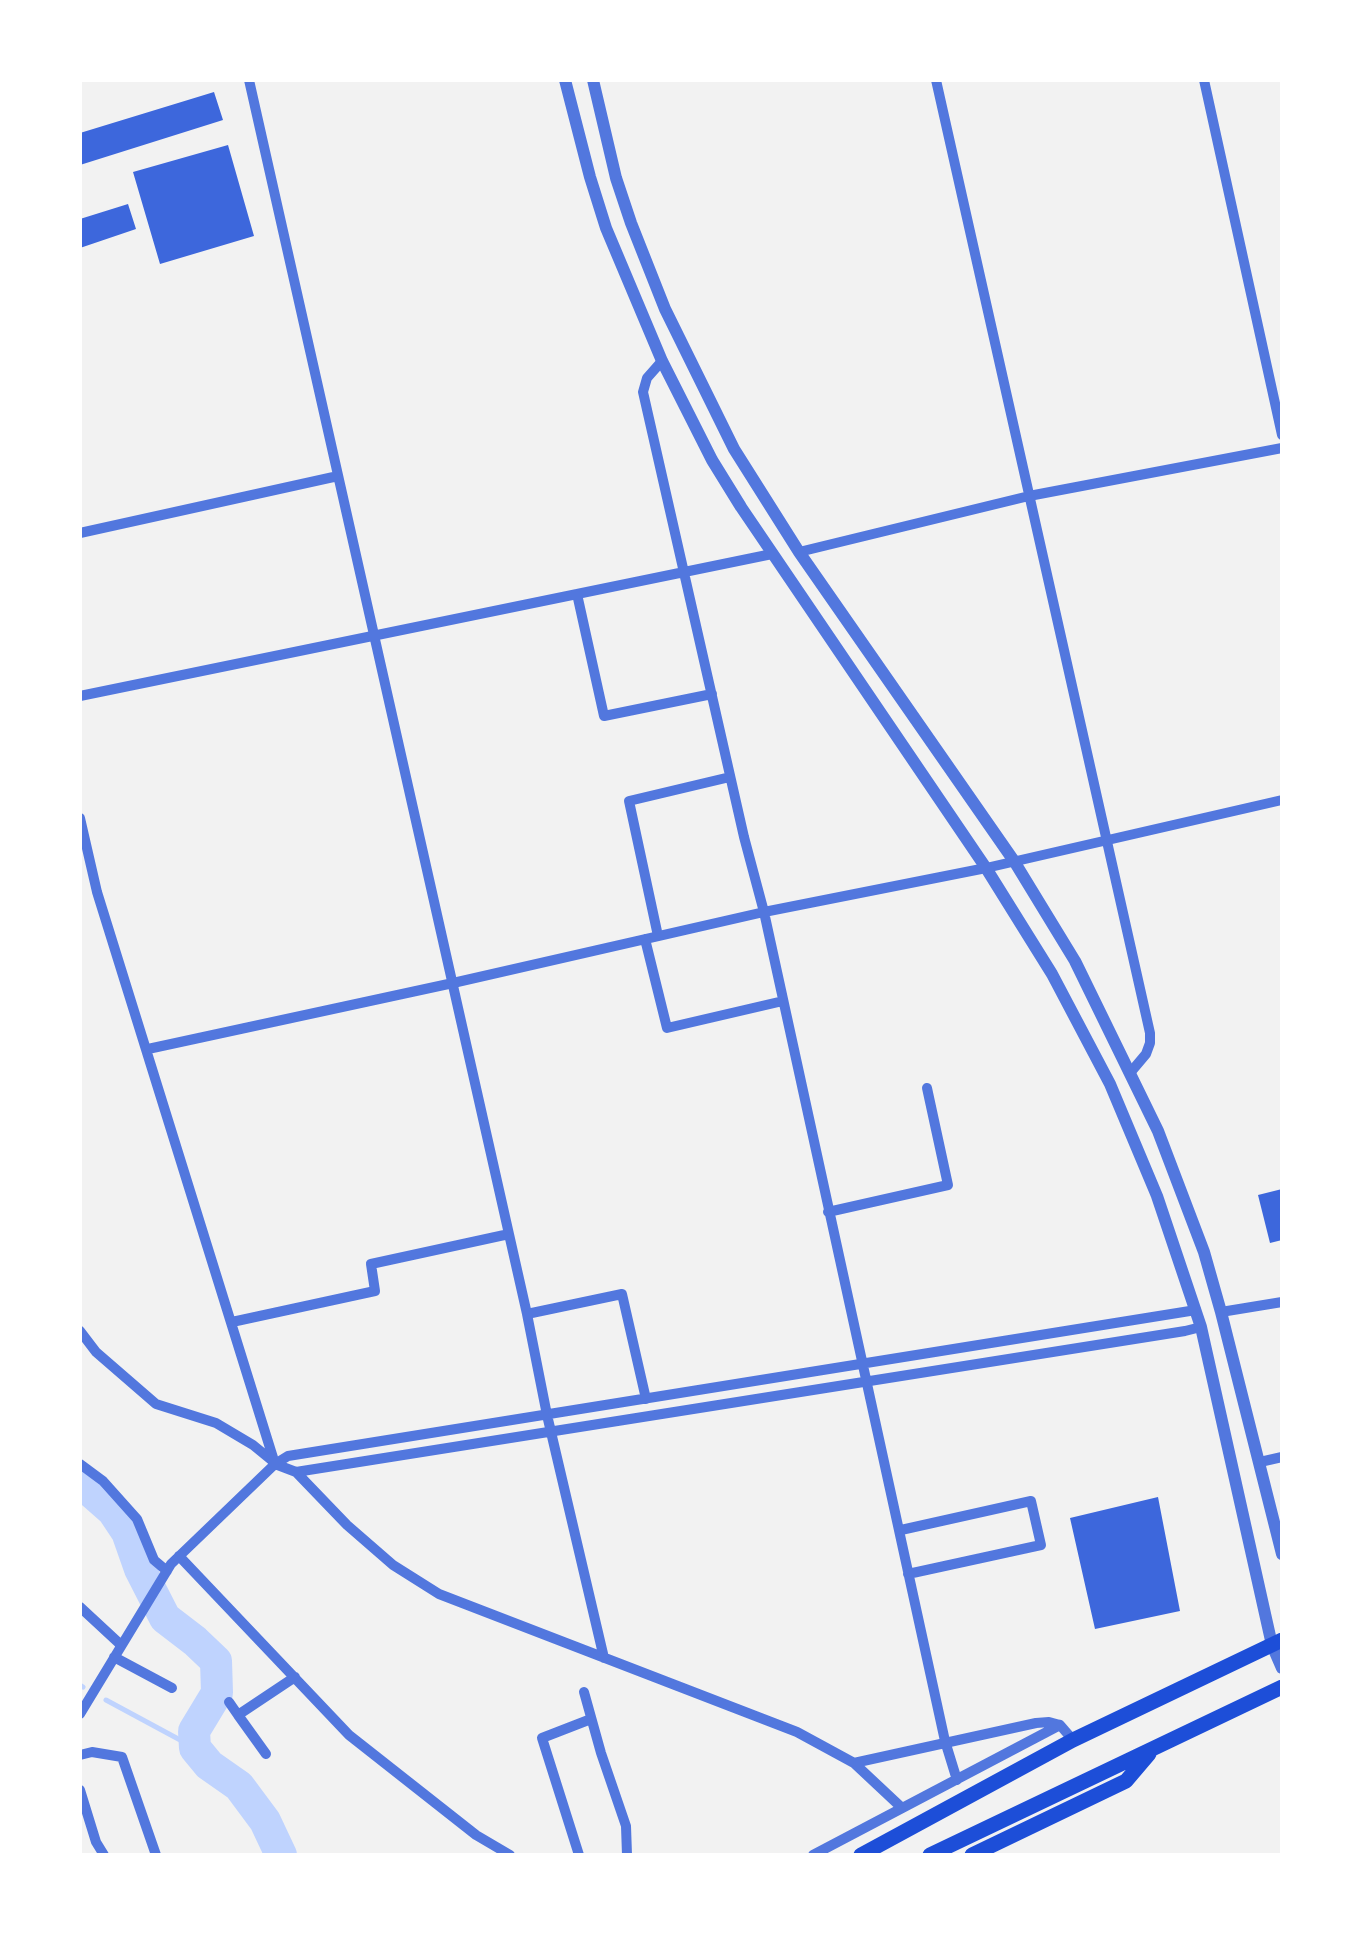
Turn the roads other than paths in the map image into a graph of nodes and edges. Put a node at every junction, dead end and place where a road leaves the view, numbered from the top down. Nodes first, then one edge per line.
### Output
1 (249, 80) edge
2 (565, 80) edge
3 (593, 80) edge
4 (936, 80) edge
5 (1204, 80) edge
6 (662, 361) junction
7 (1282, 436) edge
8 (1282, 448) edge
9 (338, 476) junction
10 (1029, 496) junction
11 (80, 533) edge
12 (799, 552) junction
13 (772, 554) junction
14 (685, 572) junction
15 (577, 594) junction
16 (373, 636) junction
17 (712, 694) junction
18 (80, 696) edge
19 (730, 777) junction
20 (1282, 800) edge
21 (80, 818) edge
22 (1108, 840) junction
23 (1014, 861) junction
24 (986, 868) junction
25 (764, 912) junction
26 (658, 936) junction
27 (646, 939) junction
28 (453, 983) junction
29 (783, 1001) junction
30 (148, 1049) junction
31 (1130, 1072) junction
32 (927, 1088) dead end
33 (828, 1212) junction
34 (509, 1234) junction
35 (1282, 1302) edge
36 (1196, 1310) junction
37 (1221, 1312) junction
38 (527, 1314) junction
39 (232, 1322) junction
40 (1201, 1327) junction
41 (80, 1331) edge
42 (862, 1364) junction
43 (865, 1382) junction
44 (646, 1399) junction
45 (547, 1415) junction
46 (552, 1433) junction
47 (1282, 1457) edge
48 (1260, 1462) junction
49 (80, 1464) edge
50 (275, 1464) junction
51 (296, 1472) junction
52 (900, 1530) junction
53 (1282, 1554) edge
54 (179, 1556) junction
55 (167, 1571) junction
56 (908, 1574) junction
57 (80, 1607) edge
58 (1277, 1642) edge
59 (121, 1645) junction
60 (114, 1657) junction
61 (604, 1658) junction
62 (1282, 1668) edge
63 (294, 1677) junction
64 (1282, 1687) edge
65 (172, 1688) dead end
66 (584, 1692) dead end
67 (230, 1702) dead end
68 (80, 1714) edge
69 (238, 1715) junction
70 (592, 1719) junction
71 (1060, 1725) junction
72 (1072, 1740) junction
73 (945, 1741) junction
74 (1156, 1748) junction
75 (266, 1754) dead end
76 (80, 1755) edge
77 (854, 1763) junction
78 (957, 1780) junction
79 (80, 1790) edge
80 (902, 1808) junction
81 (104, 1855) edge
82 (156, 1855) edge
83 (510, 1855) edge
84 (579, 1855) edge
85 (627, 1855) edge
86 (812, 1855) edge
87 (861, 1855) edge
88 (930, 1855) edge
89 (972, 1855) edge

1 - 9 street
2 - 6 street
3 - 12 street
4 - 10 street
5 - 7 street
6 - 13 street
6 - 14 street
8 - 10 street
9 - 11 street
9 - 16 street
10 - 12 street
10 - 22 street
12 - 23 street
13 - 14 street
13 - 24 street
14 - 15 street
14 - 17 street
15 - 16 street
15 - 17 street
16 - 18 street
16 - 28 street
17 - 19 street
19 - 25 street
19 - 26 street
20 - 22 street
21 - 30 street
22 - 23 street
22 - 31 street
23 - 24 street
23 - 31 street
24 - 25 street
24 - 36 street
25 - 26 street
25 - 29 street
26 - 27 street
27 - 28 street
27 - 29 street
28 - 30 street
28 - 34 street
29 - 33 street
30 - 39 street
31 - 37 street
32 - 33 street
33 - 42 street
34 - 38 street
34 - 39 street
35 - 37 street
36 - 40 street
36 - 42 street
37 - 48 street
38 - 44 street
38 - 45 street
39 - 50 street
40 - 43 street
40 - 58 street
41 - 50 street
42 - 43 street
42 - 44 street
43 - 46 street
43 - 52 street
44 - 45 street
45 - 46 street
45 - 50 street
46 - 51 street
46 - 61 street
47 - 48 street
48 - 53 street
49 - 55 street
50 - 51 street
50 - 54 street
51 - 61 street
52 - 56 street
52 - 56 street
54 - 55 street
54 - 63 street
55 - 59 street
56 - 73 street
57 - 59 street
58 - 62 street
58 - 72 highway
59 - 60 street
60 - 65 street
60 - 68 street
61 - 77 street
63 - 69 street
63 - 83 street
64 - 74 highway
66 - 70 street
67 - 69 street
69 - 75 street
70 - 84 street
70 - 85 street
71 - 72 street
71 - 73 street
71 - 78 street
72 - 87 highway
73 - 77 street
73 - 78 street
74 - 88 highway
74 - 89 highway
76 - 82 street
77 - 80 street
78 - 80 street
79 - 81 street
80 - 86 street

